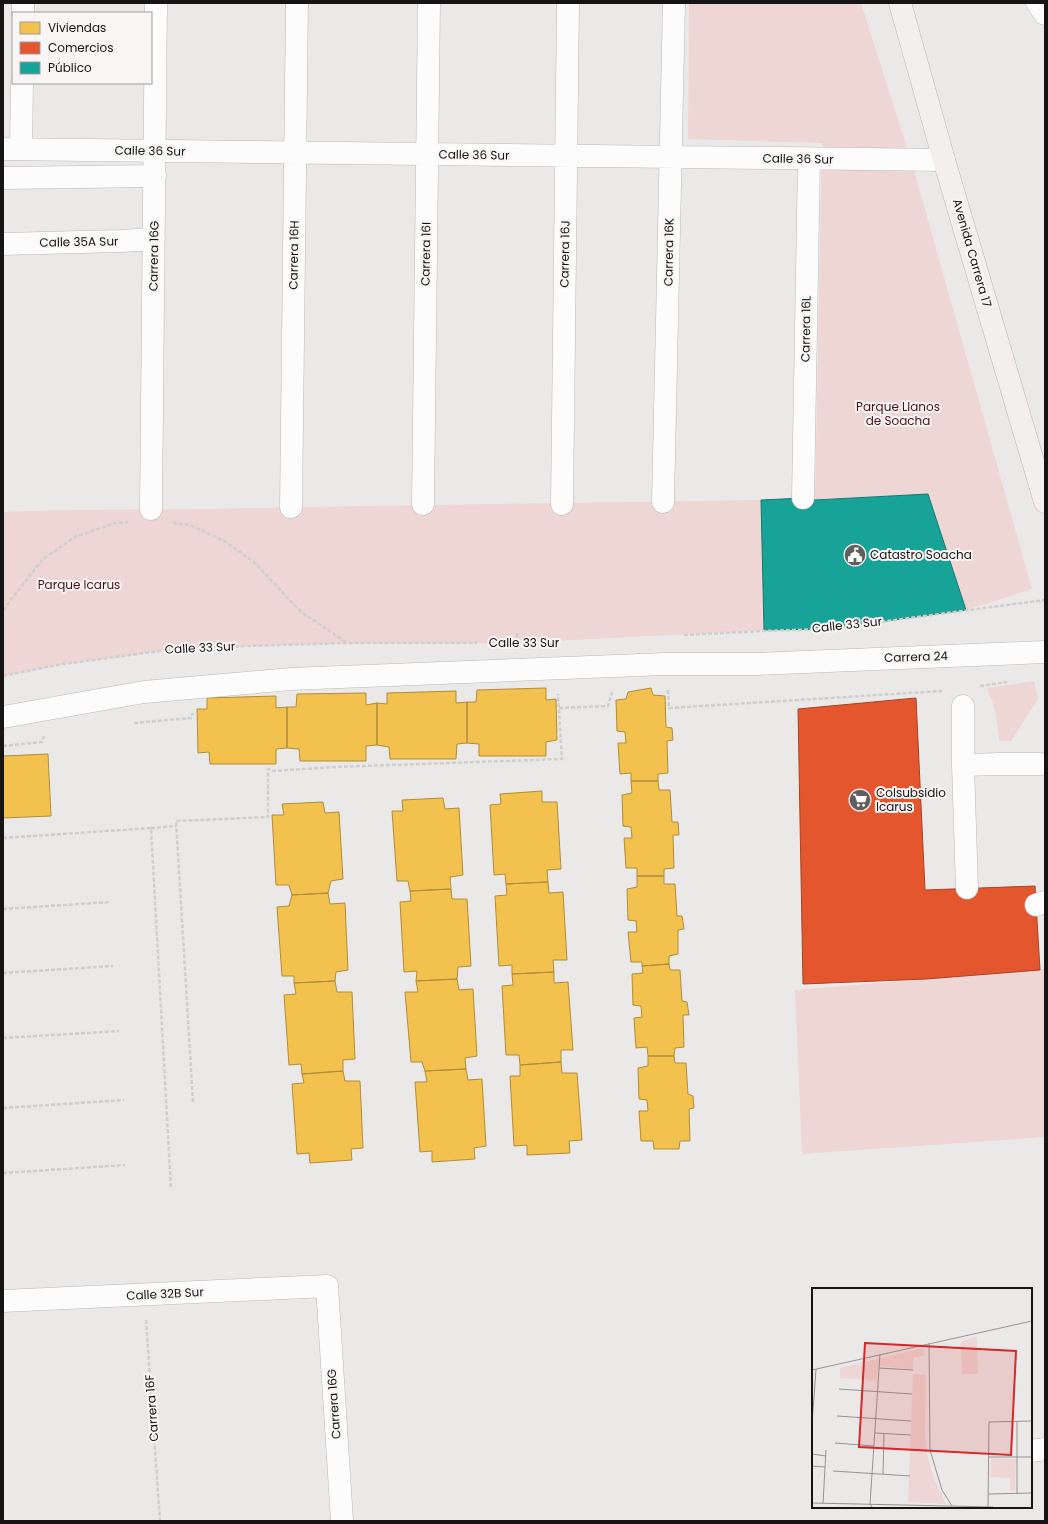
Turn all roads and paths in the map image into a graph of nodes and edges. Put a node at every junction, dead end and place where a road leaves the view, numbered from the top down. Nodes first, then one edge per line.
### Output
1 (156, 3) edge
2 (297, 3) edge
3 (429, 3) edge
4 (568, 3) edge
5 (674, 3) edge
6 (900, 3) edge
7 (1037, 3) edge
8 (1045, 14) edge
9 (22, 84) edge
10 (12, 149) edge
11 (155, 151) junction
12 (295, 153) junction
13 (427, 154) junction
14 (566, 156) junction
15 (671, 158) junction
16 (809, 160) junction
17 (944, 160) junction
18 (155, 176) junction
19 (3, 178) edge
20 (154, 239) junction
21 (3, 244) edge
22 (802, 498) dead end
23 (663, 502) dead end
24 (1045, 502) edge
25 (423, 504) dead end
26 (562, 504) dead end
27 (291, 507) dead end
28 (151, 509) dead end
29 (129, 522) dead end
30 (170, 523) dead end
31 (1045, 600) edge
32 (3, 610) edge
33 (517, 633) dead end
34 (683, 636) dead end
35 (347, 643) junction
36 (479, 643) dead end
37 (510, 643) dead end
38 (1045, 652) edge
39 (3, 676) edge
40 (1008, 682) dead end
41 (979, 686) dead end
42 (668, 687) dead end
43 (558, 688) dead end
44 (617, 692) dead end
45 (956, 699) joint
46 (559, 708) junction
47 (193, 711) dead end
48 (3, 717) edge
49 (131, 723) dead end
50 (45, 736) dead end
51 (3, 746) edge
52 (963, 766) junction
53 (1044, 767) edge
54 (176, 826) junction
55 (151, 828) junction
56 (3, 838) edge
57 (967, 888) dead end
58 (109, 902) dead end
59 (3, 909) edge
60 (113, 966) dead end
61 (3, 973) edge
62 (119, 1031) dead end
63 (3, 1038) edge
64 (124, 1100) dead end
65 (193, 1102) dead end
66 (3, 1108) edge
67 (125, 1165) dead end
68 (3, 1173) edge
69 (172, 1189) dead end
70 (327, 1286) joint
71 (144, 1295) junction
72 (3, 1301) edge
73 (1045, 1449) edge
74 (1032, 1450) edge
75 (160, 1521) edge
76 (342, 1521) edge

1 - 11 street, Carrera 16G
2 - 12 street, Carrera 16H
3 - 13 street, Carrera 16I
4 - 14 street, Carrera 16J
5 - 15 street, Carrera 16K
6 - 17 main road, Avenida Carrera 17
7 - 8 street
9 - 10 street
10 - 11 street, Calle 36 Sur
11 - 12 street, Calle 36 Sur
11 - 18 street, Carrera 16G
12 - 13 street, Calle 36 Sur
12 - 27 street, Carrera 16H
13 - 14 street, Calle 36 Sur
13 - 25 street, Carrera 16I
14 - 15 street, Calle 36 Sur
14 - 26 street, Carrera 16J
15 - 16 street, Calle 36 Sur
15 - 23 street, Carrera 16K
16 - 17 street, Calle 36 Sur
16 - 22 street, Carrera 16L
17 - 24 main road, Avenida Carrera 17
18 - 19 street
18 - 20 street, Carrera 16G
20 - 21 street, Calle 35A Sur
20 - 28 street, Carrera 16G
29 - 32 path
30 - 35 path
31 - 34 path, Calle 33 Sur
33 - 37 path, Calle 33 Sur
35 - 36 path, Calle 33 Sur
35 - 39 path, Calle 33 Sur
38 - 48 street, Carrera 24
40 - 41 path
42 - 45 path
43 - 46 path
44 - 46 path
45 - 52 street
46 - 54 path
47 - 49 path
50 - 51 path
52 - 53 street
52 - 57 street
54 - 55 path
54 - 65 path
55 - 56 path
55 - 69 path
58 - 59 path
60 - 61 path
62 - 63 path
64 - 66 path
67 - 68 path
70 - 71 street, Calle 32B Sur
70 - 76 street, Carrera 16G
71 - 72 street, Calle 32B Sur
71 - 75 path, Carrera 16F
73 - 74 street

